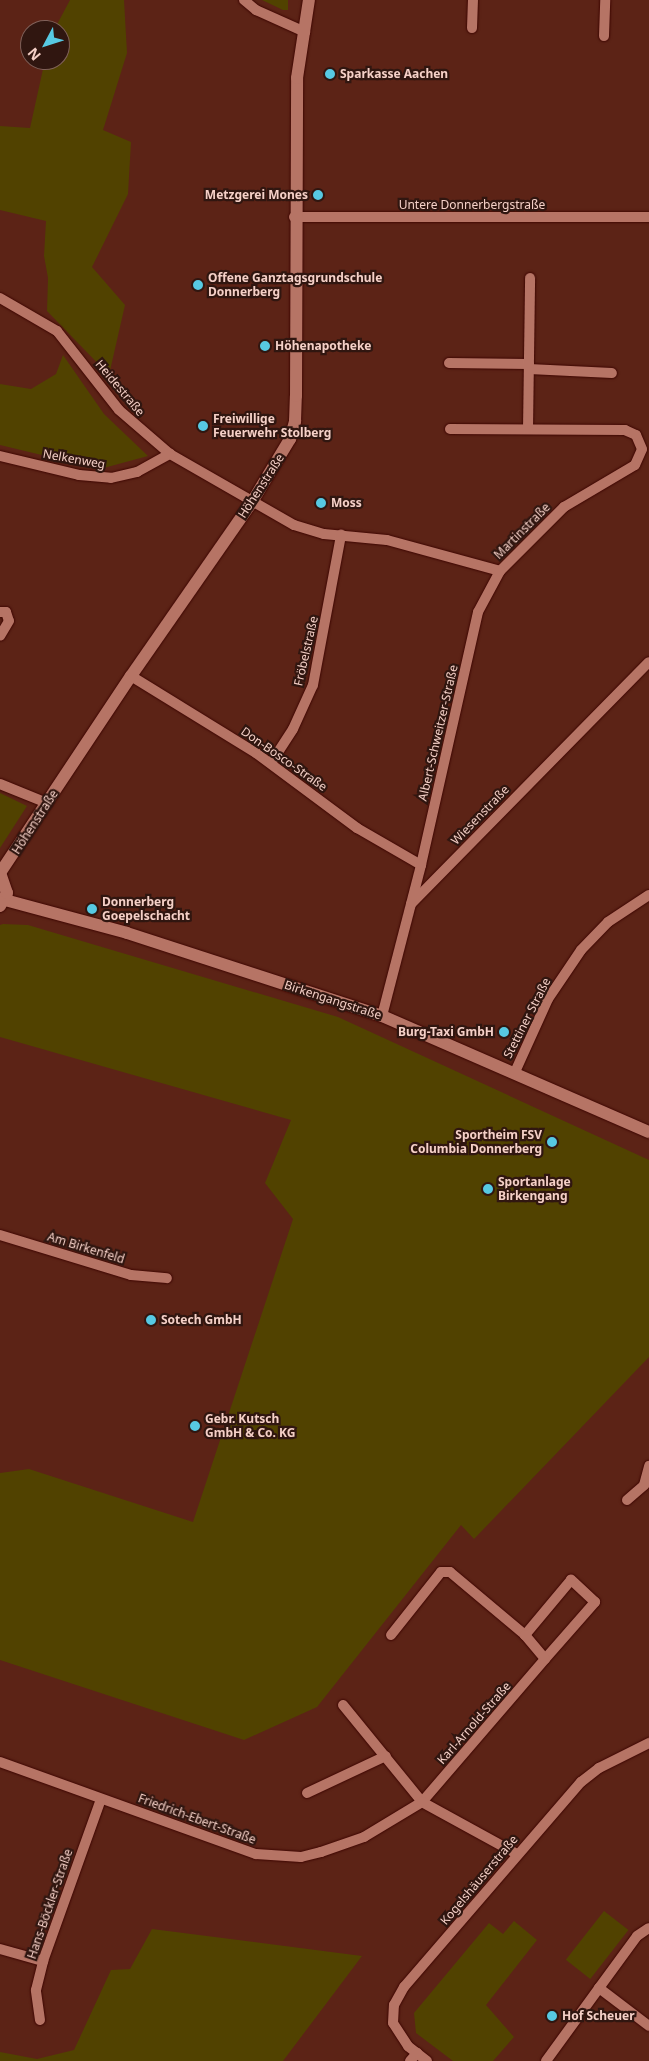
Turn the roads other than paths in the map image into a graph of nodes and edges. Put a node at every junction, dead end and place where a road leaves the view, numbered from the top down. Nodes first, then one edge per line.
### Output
1 (244, 0) edge
2 (309, 0) edge
3 (473, 0) edge
4 (605, 0) edge
5 (472, 28) dead end
6 (305, 32) junction
7 (604, 36) dead end
8 (294, 217) junction
9 (649, 217) edge
10 (530, 278) dead end
11 (0, 298) edge
12 (448, 362) dead end
13 (529, 367) junction
14 (612, 373) dead end
15 (450, 429) dead end
16 (528, 429) junction
17 (170, 454) junction
18 (0, 456) edge
19 (252, 502) junction
20 (341, 535) junction
21 (500, 570) junction
22 (0, 612) edge
23 (0, 636) edge
24 (649, 662) edge
25 (131, 676) junction
26 (271, 763) junction
27 (0, 784) edge
28 (47, 803) junction
29 (421, 865) junction
30 (0, 873) edge
31 (649, 895) edge
32 (2, 903) edge
33 (410, 905) junction
34 (382, 1016) junction
35 (515, 1072) junction
36 (649, 1132) edge
37 (0, 1235) edge
38 (167, 1278) dead end
39 (649, 1466) edge
40 (627, 1500) dead end
41 (391, 1635) dead end
42 (525, 1635) junction
43 (545, 1659) junction
44 (344, 1705) dead end
45 (649, 1743) edge
46 (386, 1756) junction
47 (0, 1762) edge
48 (307, 1794) dead end
49 (101, 1799) junction
50 (422, 1802) junction
51 (517, 1854) junction
52 (649, 1928) edge
53 (0, 1949) edge
54 (43, 1961) junction
55 (599, 1988) junction
56 (40, 2020) dead end
57 (649, 2026) edge
58 (413, 2057) edge
59 (427, 2061) edge
60 (546, 2061) edge

1 - 6 street
2 - 6 street, Höhenstraße
3 - 5 street
4 - 7 street
6 - 8 street, Höhenstraße
8 - 9 street, Untere Donnerbergstraße
8 - 19 street, Höhenstraße
10 - 13 street
11 - 17 street, Heidestraße
12 - 13 street
13 - 14 street
13 - 16 street
15 - 16 street, Martinstraße
16 - 21 street, Martinstraße
17 - 18 street, Nelkenweg
17 - 19 street, Heidestraße
19 - 20 street, Martinstraße
19 - 25 street, Höhenstraße
20 - 21 street, Martinstraße
20 - 26 street, Fröbelstraße
21 - 29 street, Albert-Schweitzer-Straße
22 - 23 street
24 - 33 street, Wiesenstraße
25 - 26 street, Don-Bosco-Straße
25 - 28 street, Höhenstraße
26 - 29 street, Don-Bosco-Straße
27 - 28 street
28 - 30 street, Höhenstraße
29 - 33 street, Albert-Schweitzer-Straße
30 - 32 street
31 - 35 street, Stettiner Straße
32 - 34 street, Birkengangstraße
33 - 34 street
34 - 35 street, Birkengangstraße
35 - 36 street, Birkengangstraße
37 - 38 street, Am Birkenfeld
39 - 40 street
41 - 42 street
42 - 43 street
42 - 43 street, Karl-Arnold-Straße
43 - 50 street, Karl-Arnold-Straße
44 - 46 street
45 - 51 street, Kogelshäuserstraße
46 - 48 street
46 - 50 street
47 - 49 street, Friedrich-Ebert-Straße
49 - 50 street, Friedrich-Ebert-Straße
49 - 54 street, Hans-Böckler-Straße
50 - 51 street
51 - 58 street, Kogelshäuserstraße
52 - 55 street
53 - 54 street
54 - 56 street, Hans-Böckler-Straße
55 - 57 street
55 - 60 street
58 - 59 street, Kogelshäuserstraße

